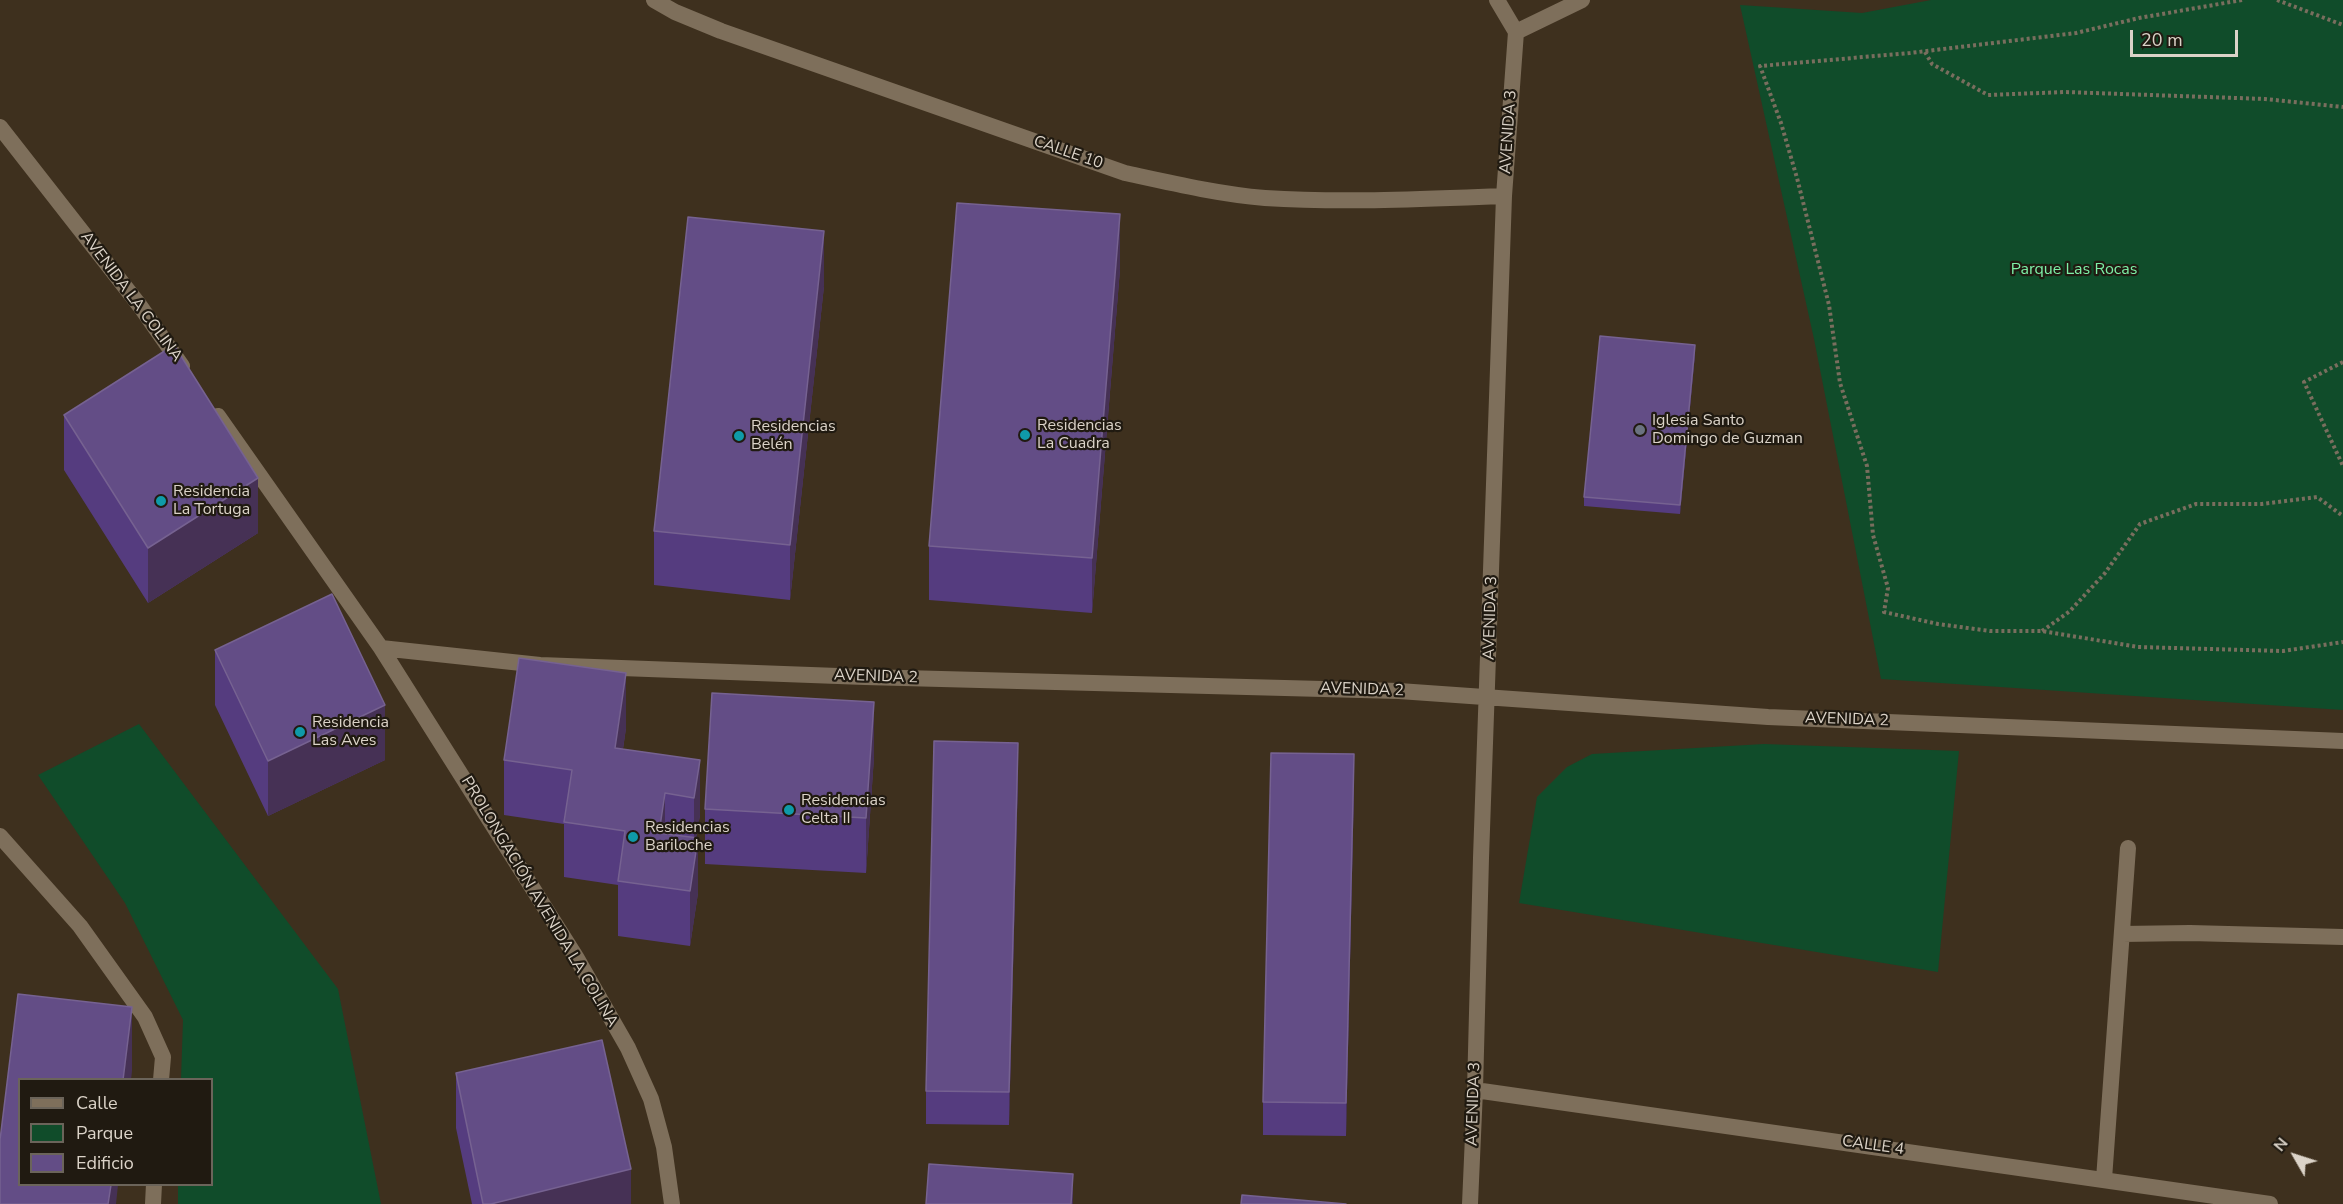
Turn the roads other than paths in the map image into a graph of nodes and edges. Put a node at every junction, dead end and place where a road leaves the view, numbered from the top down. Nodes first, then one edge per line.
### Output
1 (654, 0) edge
2 (1497, 0) edge
3 (1582, 0) edge
4 (1516, 32) junction
5 (0, 127) edge
6 (1504, 196) junction
7 (195, 384) edge
8 (209, 404) edge
9 (381, 648) junction
10 (1488, 698) junction
11 (2343, 741) edge
12 (0, 836) edge
13 (2128, 848) dead end
14 (2122, 934) junction
15 (2343, 937) edge
16 (161, 1078) edge
17 (1475, 1090) junction
18 (2104, 1179) junction
19 (154, 1186) edge
20 (153, 1204) edge
21 (672, 1204) edge
22 (1470, 1204) edge
23 (2270, 1204) edge

1 - 6 street, CALLE 10
2 - 4 street
3 - 4 street
4 - 6 street, AVENIDA 3
5 - 7 street, AVENIDA LA COLINA
6 - 10 street, AVENIDA 3
8 - 9 street
9 - 10 street, AVENIDA 2
9 - 21 street, PROLONGACIÓN AVENIDA LA COLINA
10 - 11 street, AVENIDA 2
10 - 17 street, AVENIDA 3
12 - 16 street
13 - 14 street
14 - 15 street
14 - 18 street
17 - 18 street, CALLE 4
17 - 22 street, AVENIDA 3
18 - 23 street, CALLE 4
19 - 20 street

